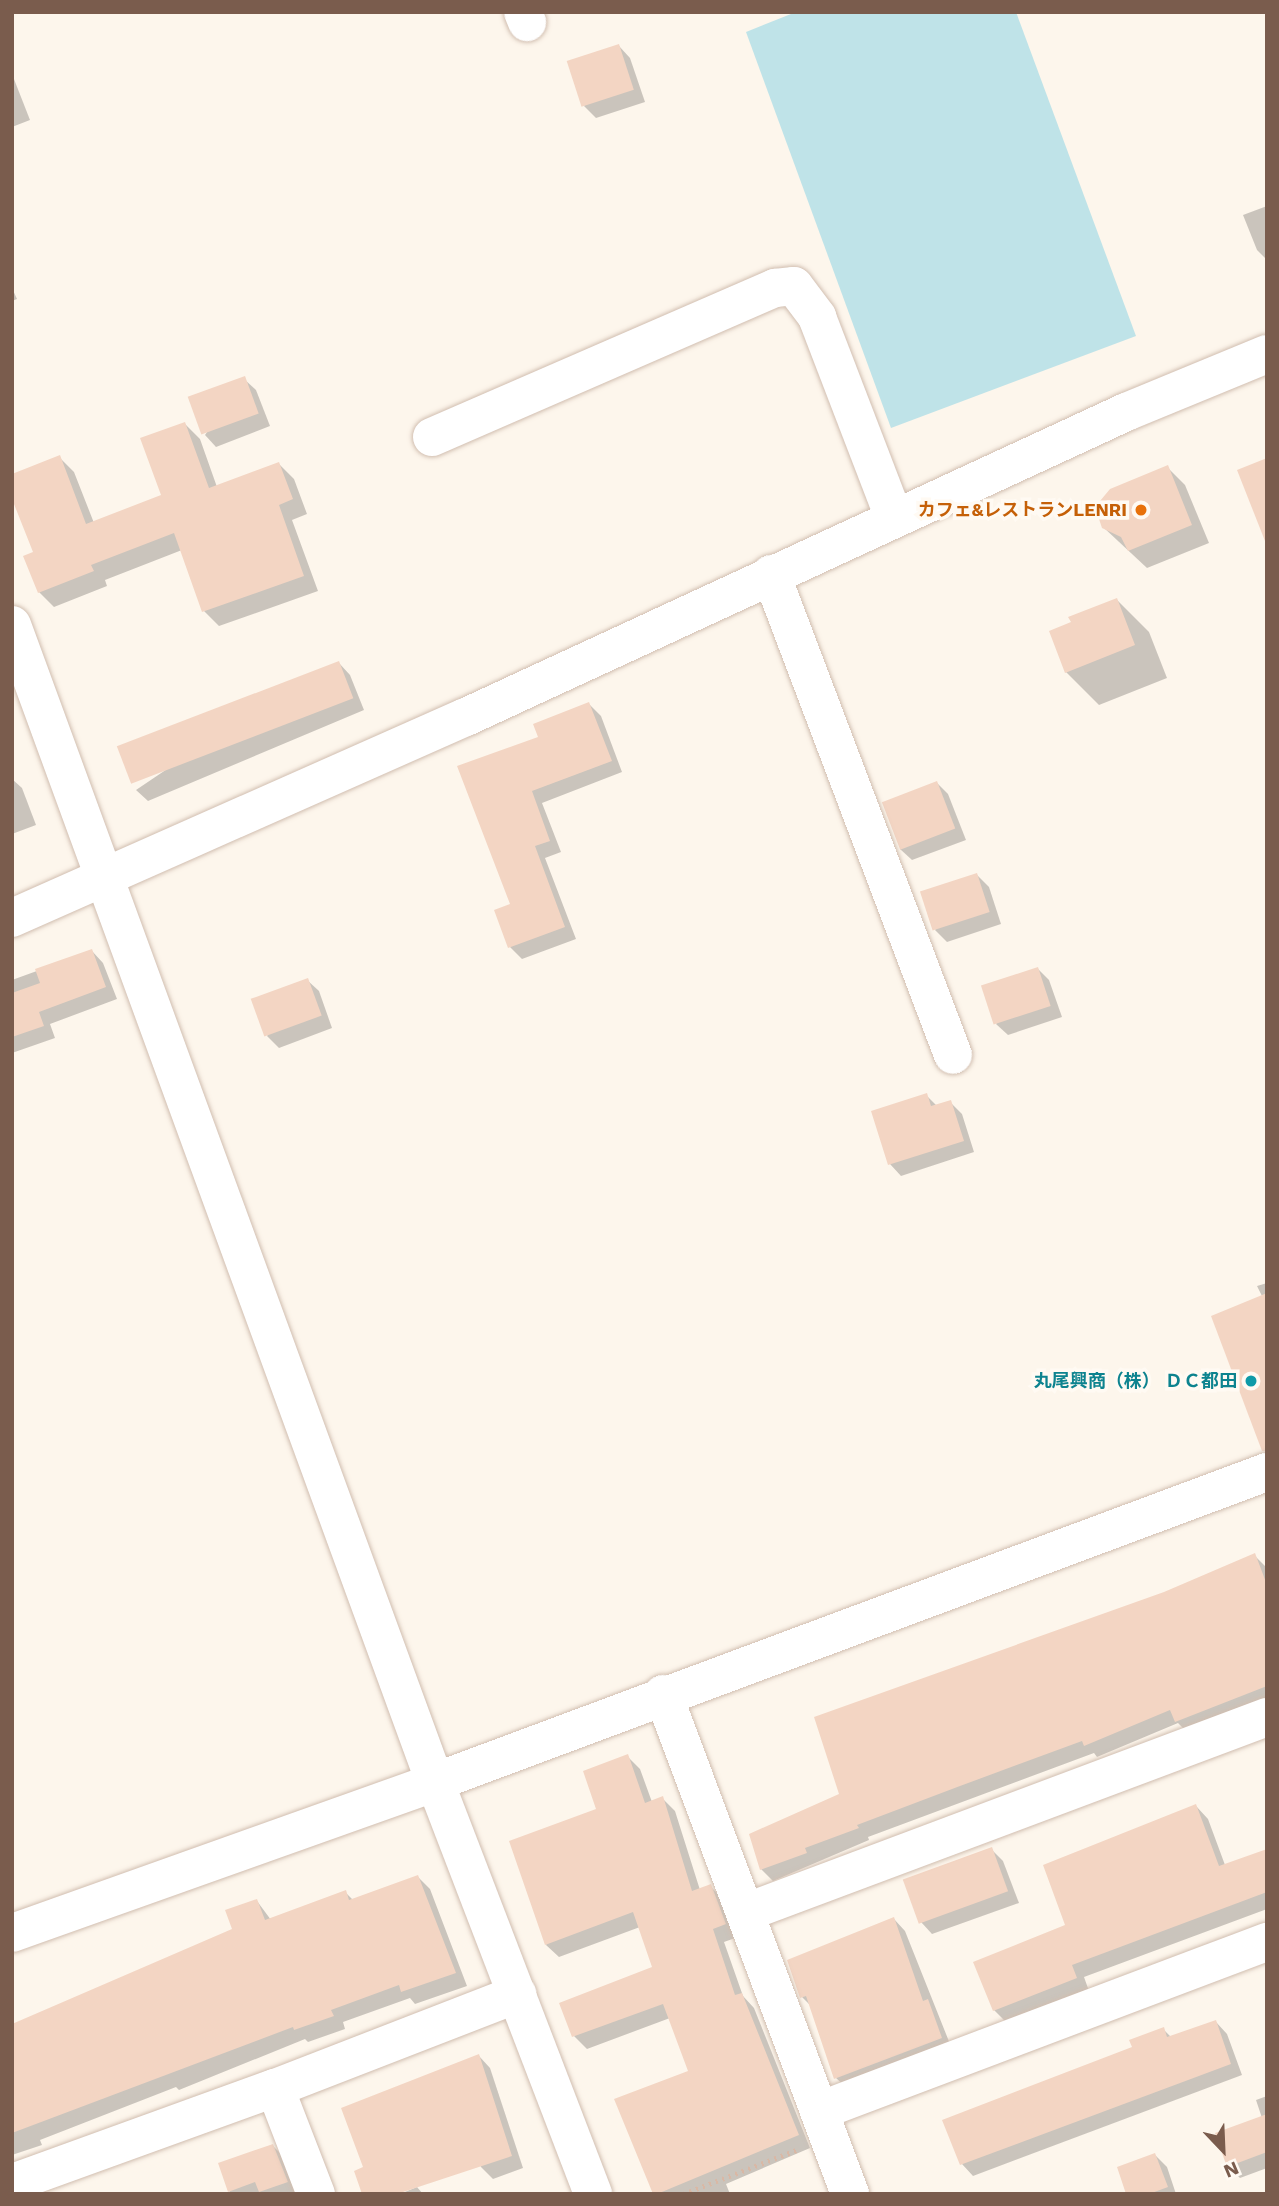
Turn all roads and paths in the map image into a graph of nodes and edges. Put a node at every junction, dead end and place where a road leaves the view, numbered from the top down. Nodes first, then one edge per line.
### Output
1 (1267, 354) edge
2 (432, 436) dead end
3 (894, 518) junction
4 (771, 574) junction
5 (12, 625) edge
6 (105, 877) junction
7 (12, 918) edge
8 (953, 1055) dead end
9 (1266, 1476) edge
10 (663, 1694) junction
11 (1267, 1717) edge
12 (435, 1782) junction
13 (747, 1912) junction
14 (12, 1933) edge
15 (1267, 1942) edge
16 (517, 1994) junction
17 (275, 2088) junction
18 (824, 2124) junction
19 (12, 2183) edge
20 (316, 2194) edge
21 (593, 2194) edge
22 (683, 2194) edge
23 (850, 2194) edge

1 - 3 street
2 - 3 street
3 - 4 street
4 - 6 street
4 - 8 street
5 - 6 street
6 - 7 street
6 - 12 street
9 - 10 street
10 - 12 street
10 - 13 street
11 - 13 street
12 - 14 street
12 - 16 street
13 - 18 street
15 - 18 street
16 - 17 street
16 - 21 street
17 - 19 street
17 - 20 street
18 - 22 path
18 - 23 street

